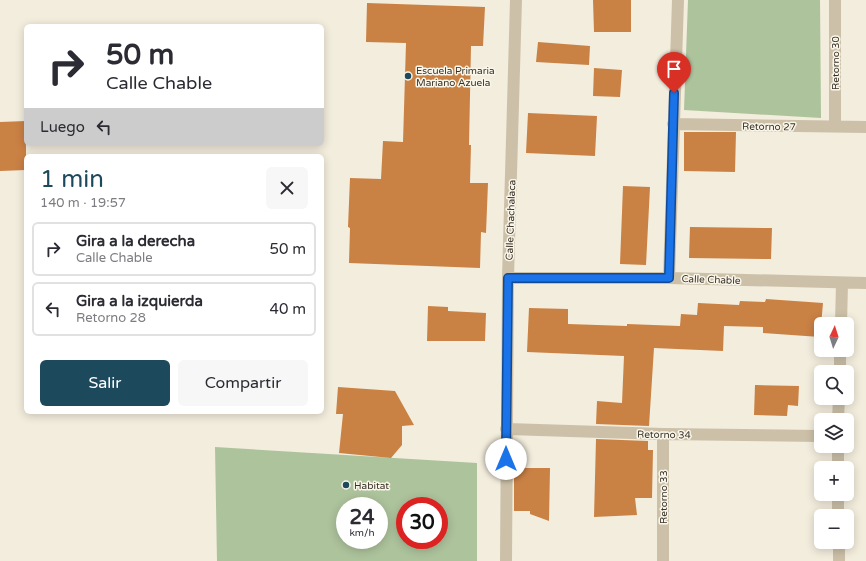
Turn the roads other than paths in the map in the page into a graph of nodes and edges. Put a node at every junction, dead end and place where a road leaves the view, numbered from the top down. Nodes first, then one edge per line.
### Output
1 (516, 0) edge
2 (678, 0) edge
3 (835, 0) edge
4 (673, 124) junction
5 (836, 126) junction
6 (866, 127) edge
7 (508, 278) junction
8 (669, 278) junction
9 (842, 283) junction
10 (866, 283) edge
11 (841, 317) edge
12 (506, 430) junction
13 (664, 434) junction
14 (814, 436) edge
15 (839, 549) edge
16 (506, 561) edge
17 (663, 561) edge
18 (839, 561) edge

1 - 7 street, Calle Chachalaca
2 - 4 street
3 - 5 street, Retorno 30
4 - 5 street, Retorno 27
4 - 8 street
5 - 6 street, Retorno 27
7 - 8 street, Calle Chable
7 - 12 street, Calle Chachalaca
8 - 9 street, Calle Chable
9 - 10 street, Calle Chable
9 - 11 street
12 - 13 street, Retorno 34
12 - 16 street, Calle Chachalaca
13 - 14 street, Retorno 34
13 - 17 street, Retorno 33
15 - 18 street

